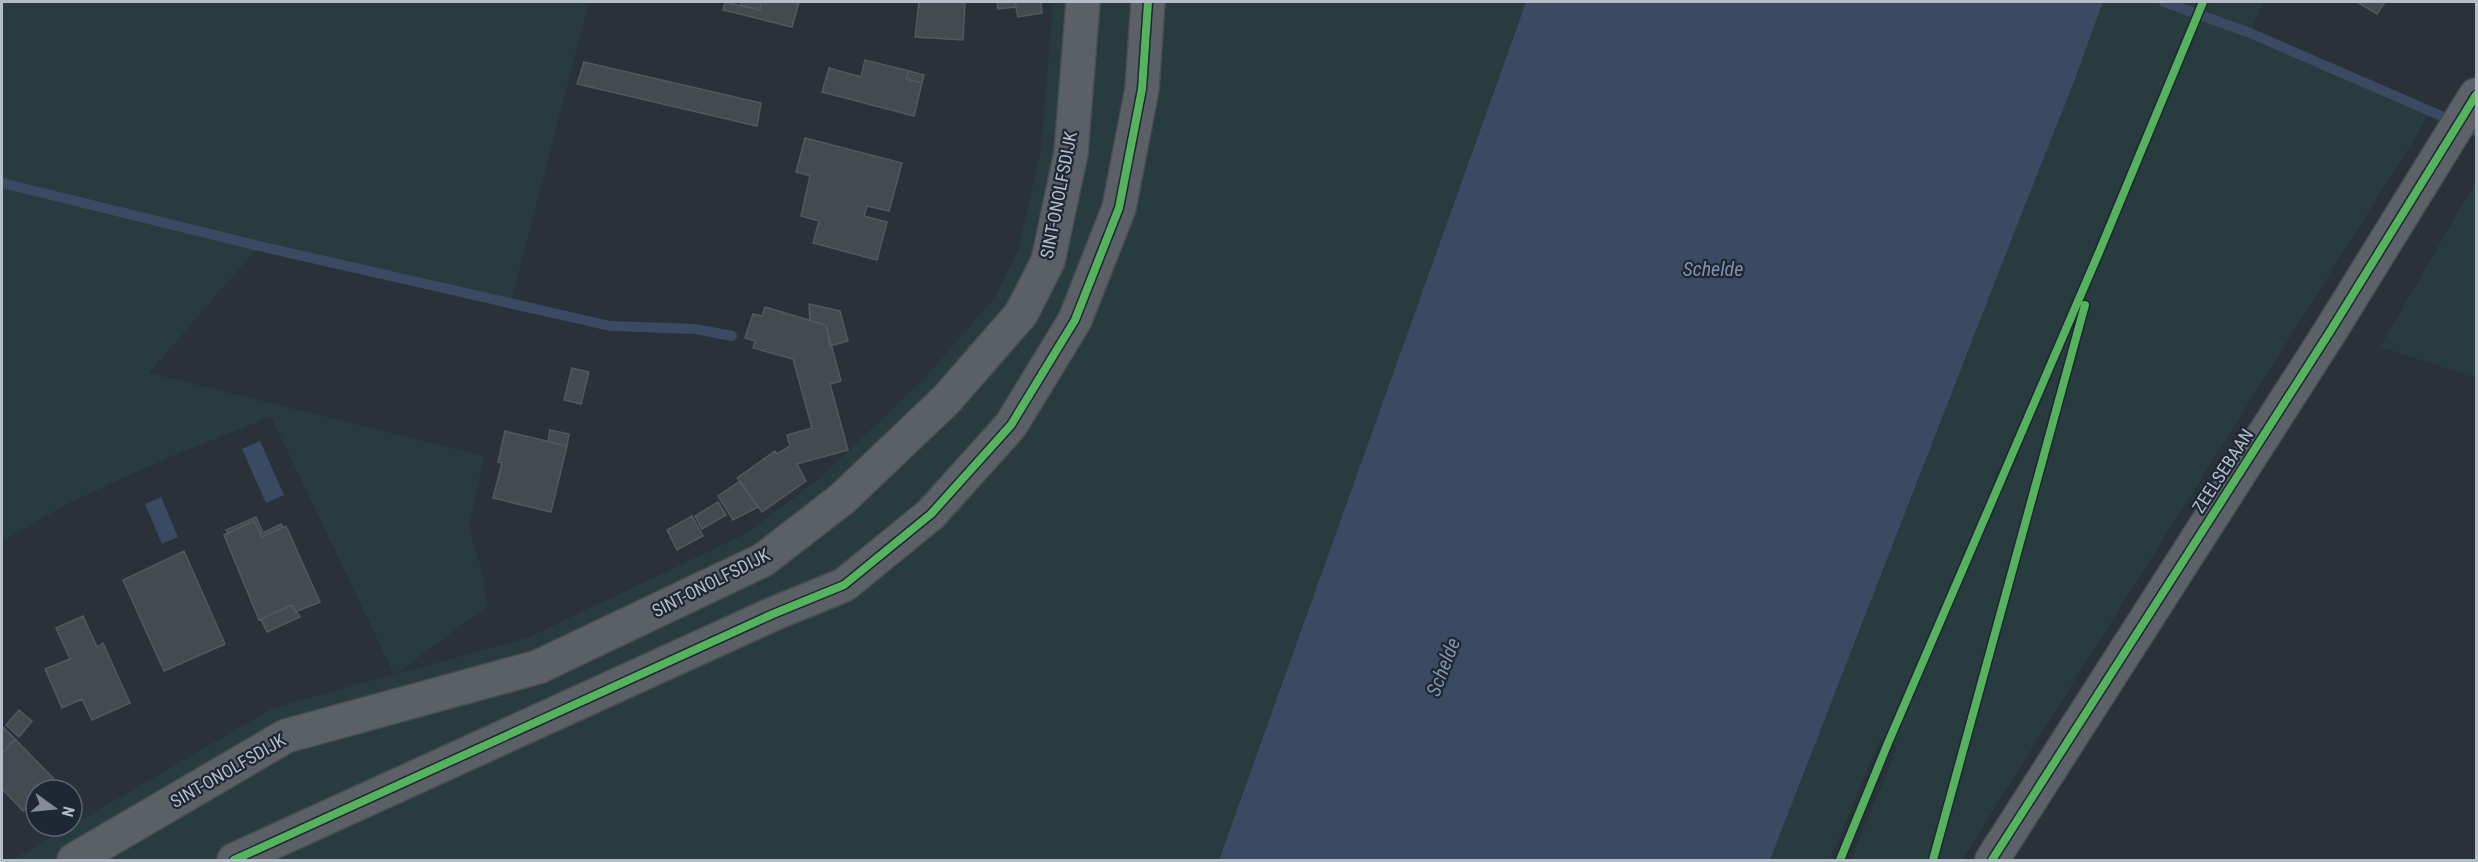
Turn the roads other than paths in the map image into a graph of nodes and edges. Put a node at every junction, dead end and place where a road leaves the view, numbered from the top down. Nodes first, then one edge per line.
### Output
1 (1083, 2) edge
2 (1148, 2) edge
3 (2472, 101) edge
4 (74, 861) edge
5 (234, 861) edge
6 (1992, 861) edge

1 - 4 street, SINT-ONOLFSDIJK
2 - 5 street
3 - 6 main road, ZEELSEBAAN

